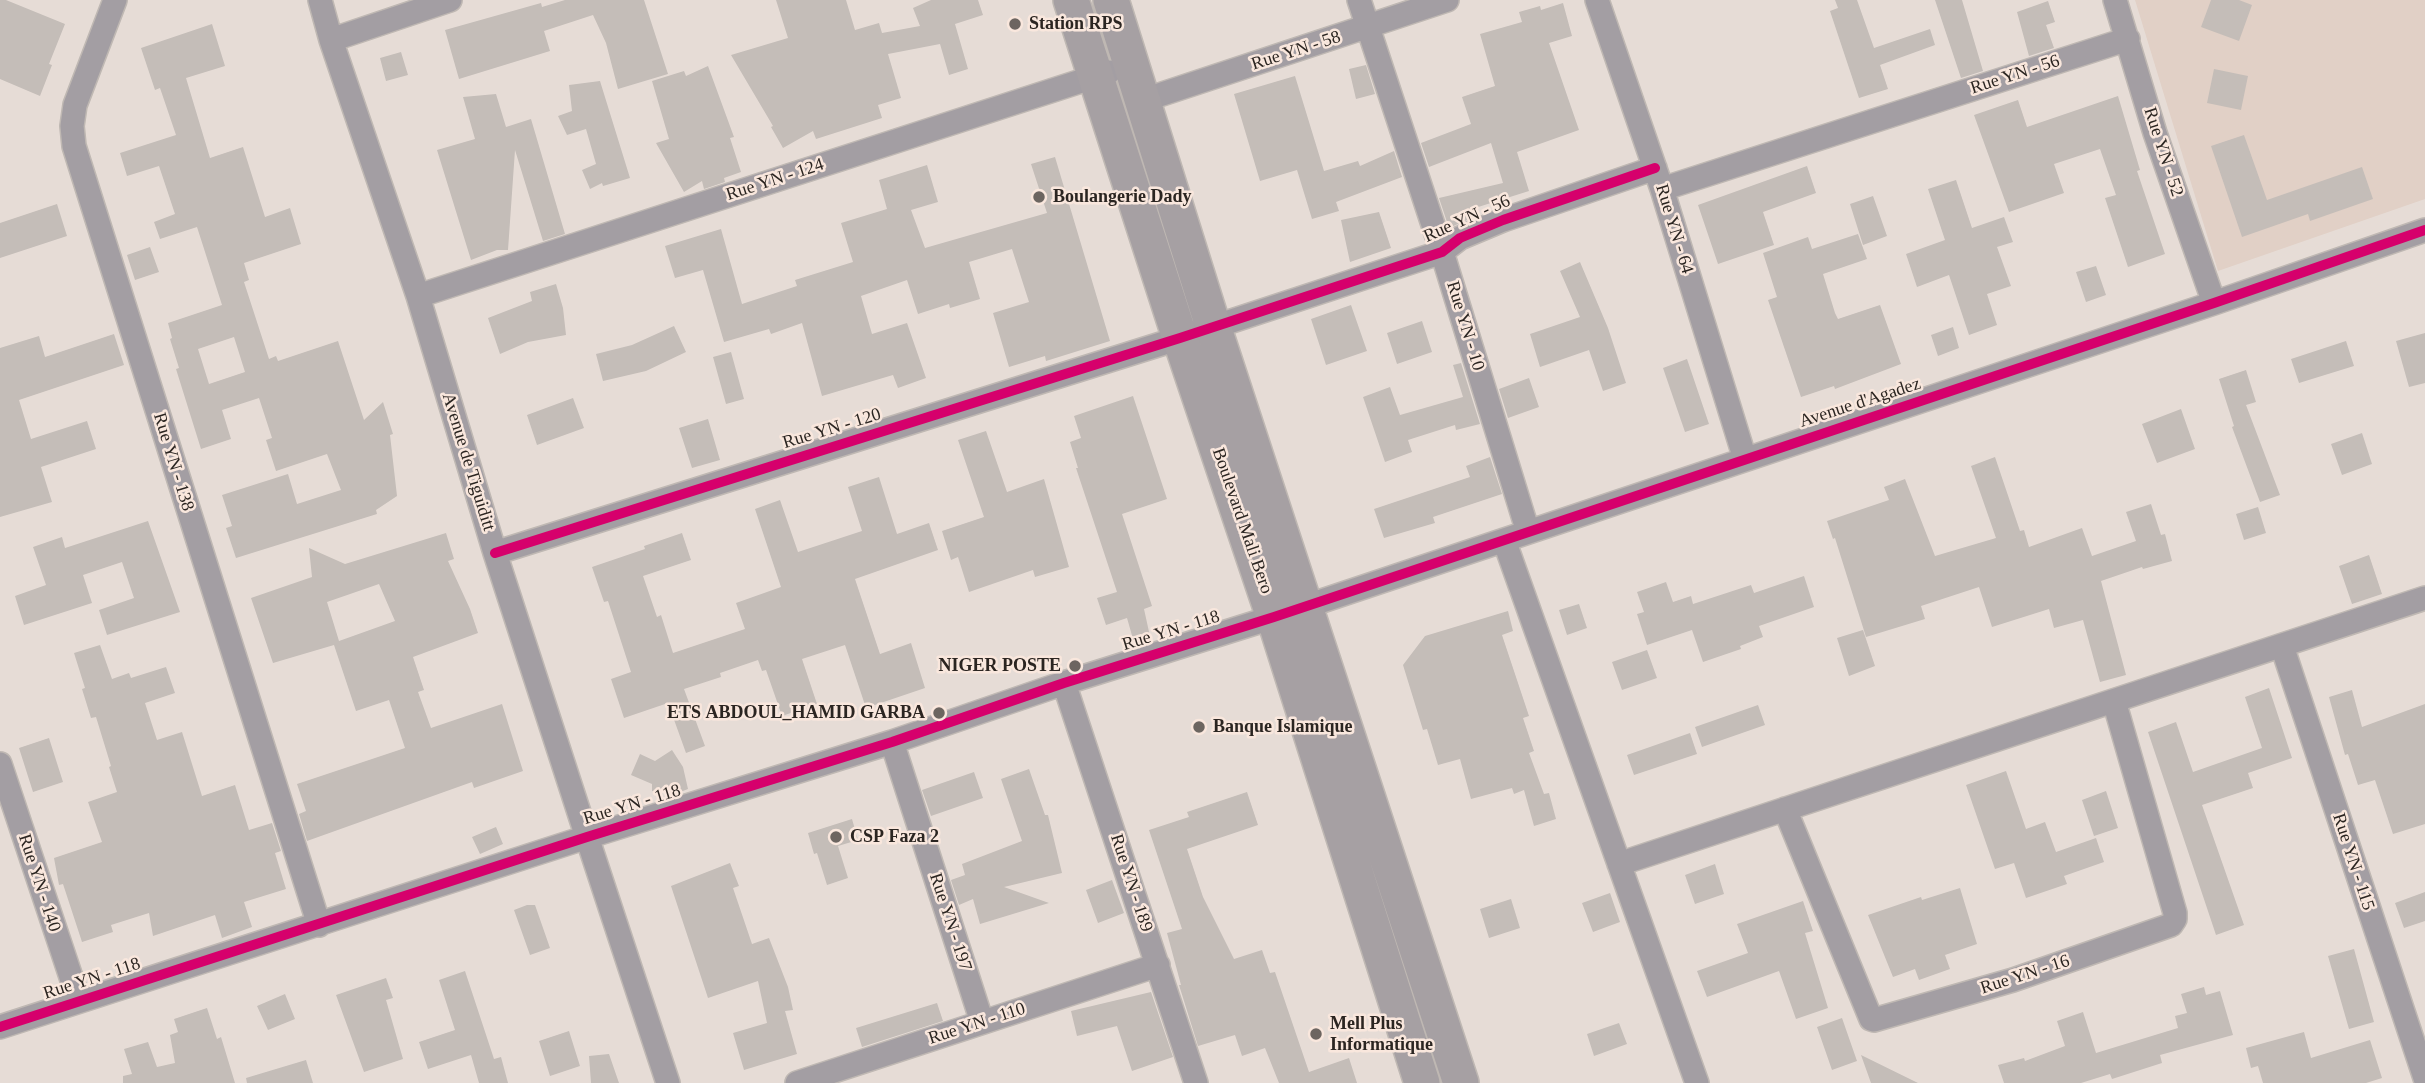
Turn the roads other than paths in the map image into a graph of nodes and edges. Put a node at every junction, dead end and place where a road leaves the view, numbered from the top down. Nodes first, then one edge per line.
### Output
1 (115, 0) edge
2 (320, 0) edge
3 (450, 0) edge
4 (1071, 0) edge
5 (1111, 0) edge
6 (1359, 0) edge
7 (1447, 0) edge
8 (1597, 0) edge
9 (2115, 0) edge
10 (1368, 27) junction
11 (2128, 39) junction
12 (331, 40) junction
13 (1132, 64) junction
14 (1096, 76) junction
15 (1144, 100) junction
16 (1659, 178) junction
17 (2425, 230) edge
18 (1442, 252) junction
19 (418, 296) junction
20 (2214, 303) junction
21 (1213, 326) junction
22 (1180, 338) junction
23 (1745, 459) junction
24 (1528, 532) junction
25 (1504, 540) junction
26 (495, 553) junction
27 (2425, 598) edge
28 (1290, 612) junction
29 (2282, 646) junction
30 (1064, 683) junction
31 (2114, 701) junction
32 (892, 742) junction
33 (0, 764) edge
34 (1785, 809) junction
35 (587, 837) junction
36 (1619, 864) junction
37 (319, 925) junction
38 (1158, 965) junction
39 (79, 1002) junction
40 (982, 1022) junction
41 (0, 1027) edge
42 (2425, 1078) edge
43 (829, 1079) edge
44 (668, 1083) edge
45 (797, 1083) edge
46 (1196, 1083) edge
47 (1422, 1083) edge
48 (1461, 1083) edge
49 (1697, 1083) edge

1 - 37 street, Rue YN - 138
2 - 12 street, Avenue de Tiguiditt
3 - 12 street
4 - 14 main road, Boulevard Mali Bero
5 - 13 main road, Boulevard Mali Bero
6 - 10 street, Rue YN - 10
7 - 10 street, Rue YN - 58
8 - 16 street, Rue YN - 64
9 - 11 street, Rue YN - 52
10 - 15 street, Rue YN - 58
10 - 18 street, Rue YN - 10
11 - 16 street, Rue YN - 56
11 - 20 street, Rue YN - 52
12 - 19 street, Avenue de Tiguiditt
13 - 14 street, Rue YN - 124
13 - 15 main road, Boulevard Mali Bero
14 - 19 street, Rue YN - 124
14 - 22 main road, Boulevard Mali Bero
15 - 21 main road, Boulevard Mali Bero
16 - 18 street, Rue YN - 56
16 - 23 street, Rue YN - 64
17 - 20 street, Avenue d'Agadez
18 - 21 street, Rue YN - 56
18 - 24 street, Rue YN - 10
19 - 26 street, Avenue de Tiguiditt
20 - 23 street, Avenue d'Agadez
21 - 22 street, Rue YN - 56
21 - 28 main road, Boulevard Mali Bero
22 - 26 street, Rue YN - 120
22 - 28 main road, Boulevard Mali Bero
23 - 24 street, Avenue d'Agadez
24 - 25 street, Avenue d'Agadez
25 - 28 street, Avenue d'Agadez
25 - 36 street
26 - 35 street, Avenue de Tiguiditt
27 - 29 street
28 - 30 street, Rue YN - 118
28 - 47 main road, Boulevard Mali Bero
28 - 48 main road, Boulevard Mali Bero
29 - 31 street
29 - 42 street, Rue YN - 115
30 - 32 street, Rue YN - 118
30 - 38 street, Rue YN - 189
31 - 34 street
31 - 34 street, Rue YN - 16
32 - 35 street, Rue YN - 118
32 - 40 street, Rue YN - 197
33 - 39 street, Rue YN - 140
34 - 36 street
35 - 37 street, Rue YN - 118
35 - 44 street, Avenue de Tiguiditt
36 - 49 street
37 - 39 street, Rue YN - 118
38 - 40 street, Rue YN - 110
38 - 46 street, Rue YN - 189
39 - 41 street, Rue YN - 118
40 - 43 street, Rue YN - 110
43 - 45 street, Rue YN - 110

